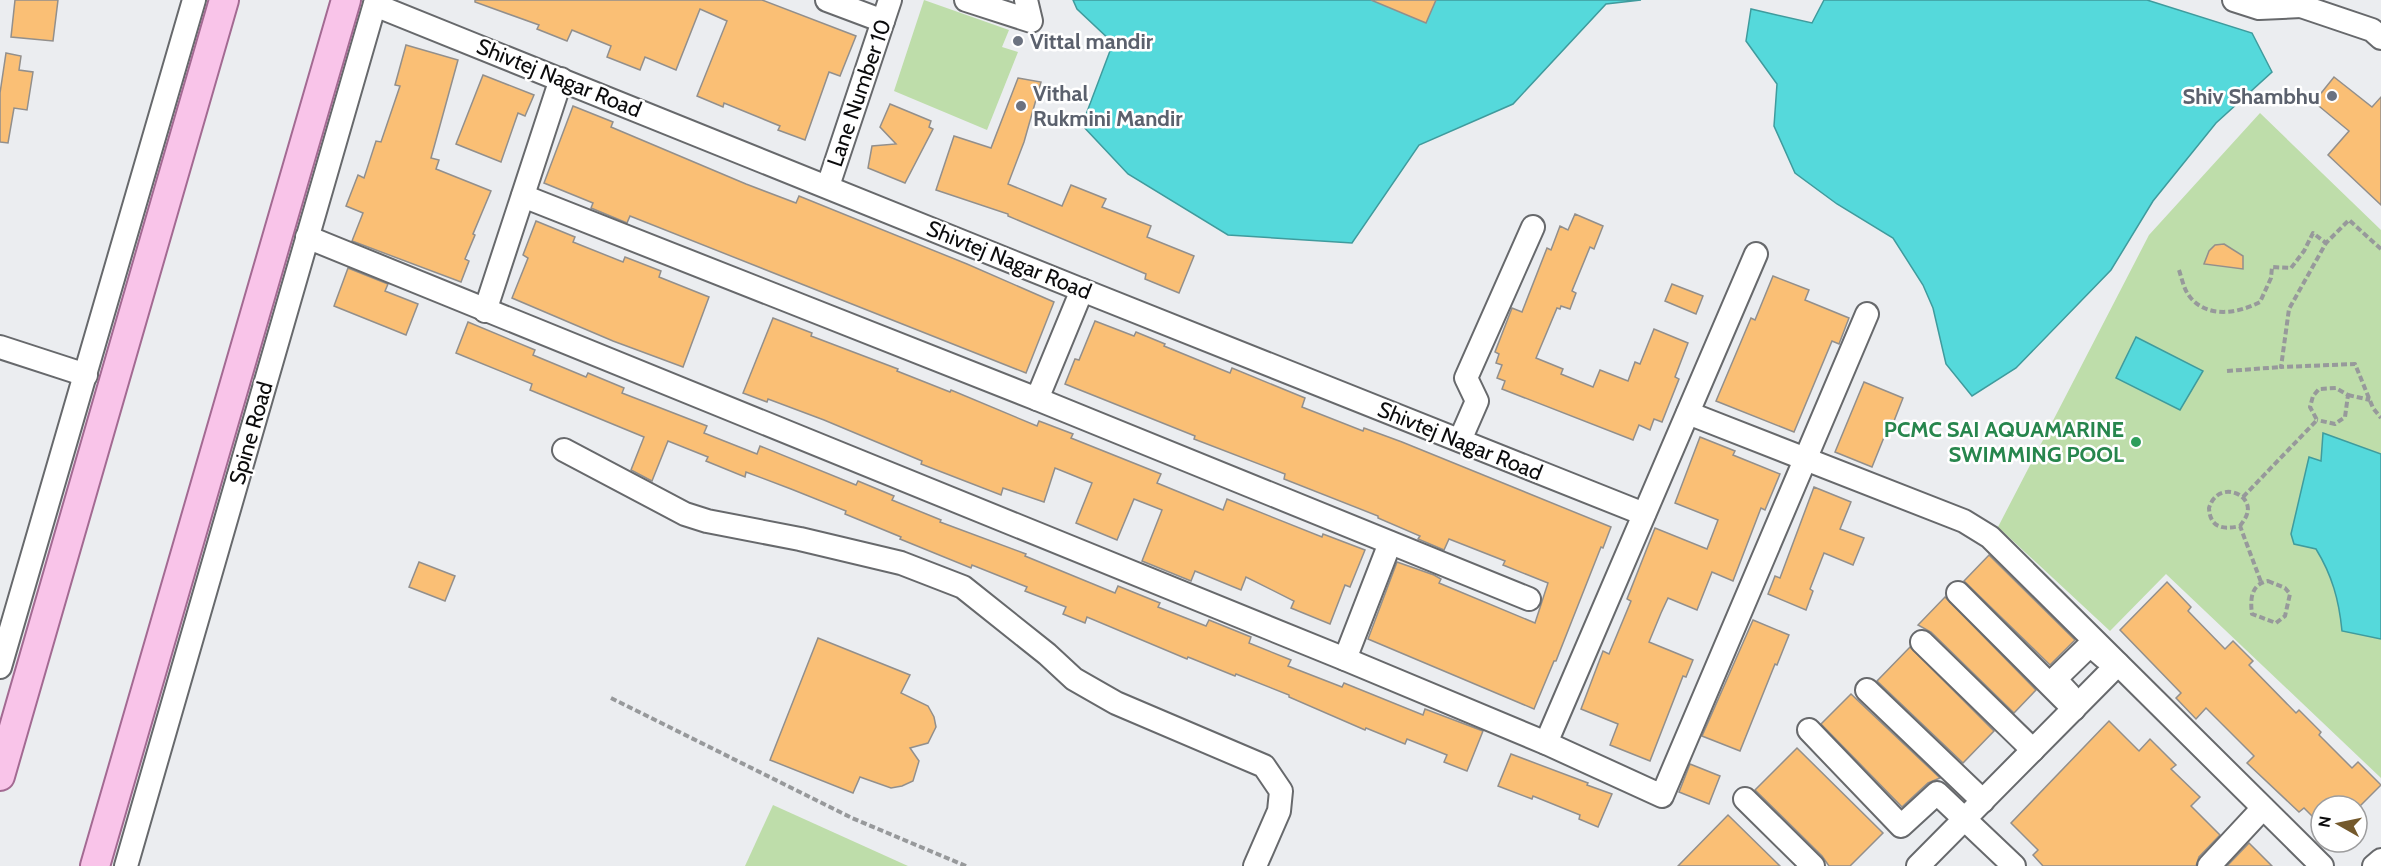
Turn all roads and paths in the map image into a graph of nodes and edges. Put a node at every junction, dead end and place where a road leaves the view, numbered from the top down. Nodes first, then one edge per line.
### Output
1 (194, 0) edge
2 (224, 0) edge
3 (346, 0) edge
4 (827, 0) edge
5 (890, 0) edge
6 (966, 0) edge
7 (1026, 0) edge
8 (2234, 0) edge
9 (375, 2) edge
10 (2296, 3) edge
11 (883, 21) junction
12 (2381, 38) edge
13 (561, 79) junction
14 (828, 186) junction
15 (523, 196) junction
16 (1533, 227) dead end
17 (307, 237) junction
18 (2326, 243) junction
19 (2381, 249) edge
20 (1756, 254) dead end
21 (2179, 270) dead end
22 (1082, 290) junction
23 (485, 310) junction
24 (1867, 314) dead end
25 (0, 347) edge
26 (2282, 367) junction
27 (2227, 371) dead end
28 (86, 375) junction
29 (2348, 395) junction
30 (1037, 399) junction
31 (2370, 400) junction
32 (1688, 413) junction
33 (2381, 418) edge
34 (2317, 420) junction
35 (1460, 440) junction
36 (564, 450) dead end
37 (1807, 459) junction
38 (2243, 497) junction
39 (1644, 514) junction
40 (2240, 526) junction
41 (1390, 543) junction
42 (2261, 582) junction
43 (1529, 599) dead end
44 (5, 629) edge
45 (1922, 642) dead end
46 (1345, 658) junction
47 (2116, 666) junction
48 (0, 667) edge
49 (2055, 679) junction
50 (1867, 690) dead end
51 (611, 698) dead end
52 (2076, 706) junction
53 (1809, 730) dead end
54 (1546, 743) junction
55 (2033, 750) junction
56 (0, 776) edge
57 (1745, 799) dead end
58 (1983, 801) junction
59 (2263, 808) junction
60 (1966, 818) junction
61 (2381, 860) edge
62 (95, 866) edge
63 (126, 866) edge
64 (966, 866) edge
65 (1255, 866) edge
66 (1813, 866) edge
67 (1918, 866) edge
68 (2014, 866) edge
69 (2209, 866) edge
70 (2322, 866) edge
71 (2374, 866) edge

1 - 28 street
2 - 56 main road
3 - 62 main road, Spine Road
4 - 11 street
5 - 11 street, Lane Number 10
6 - 7 street
8 - 10 street
9 - 13 street, Shivtej Nagar Road
9 - 17 street, Spine Road
10 - 12 street
11 - 14 street, Lane Number 10
13 - 14 street, Shivtej Nagar Road
13 - 15 street
14 - 22 street, Shivtej Nagar Road
15 - 23 street
15 - 30 street
16 - 35 street
17 - 23 street
17 - 63 street, Spine Road
18 - 19 path
18 - 21 path
18 - 26 path
20 - 32 street
22 - 30 street
22 - 35 street, Shivtej Nagar Road
23 - 46 street
24 - 37 street
25 - 28 street
26 - 27 path
26 - 31 path
28 - 44 street
29 - 31 path
29 - 34 path
29 - 34 path
30 - 41 street
31 - 33 path
32 - 37 street
32 - 39 street
34 - 38 path
35 - 39 street, Shivtej Nagar Road
36 - 65 street
37 - 47 street
37 - 54 street
38 - 40 path
38 - 40 path
39 - 54 street
40 - 42 path
41 - 43 street
41 - 46 street
42 - 42 path
44 - 48 street
45 - 55 street
46 - 54 street
47 - 49 street
47 - 52 street
47 - 59 street
49 - 52 street
49 - 52 street
50 - 58 street
51 - 64 path
52 - 55 street
53 - 60 street
55 - 58 street
57 - 66 street
58 - 60 street
59 - 69 street
59 - 70 street
60 - 67 street
60 - 68 street
61 - 71 street

